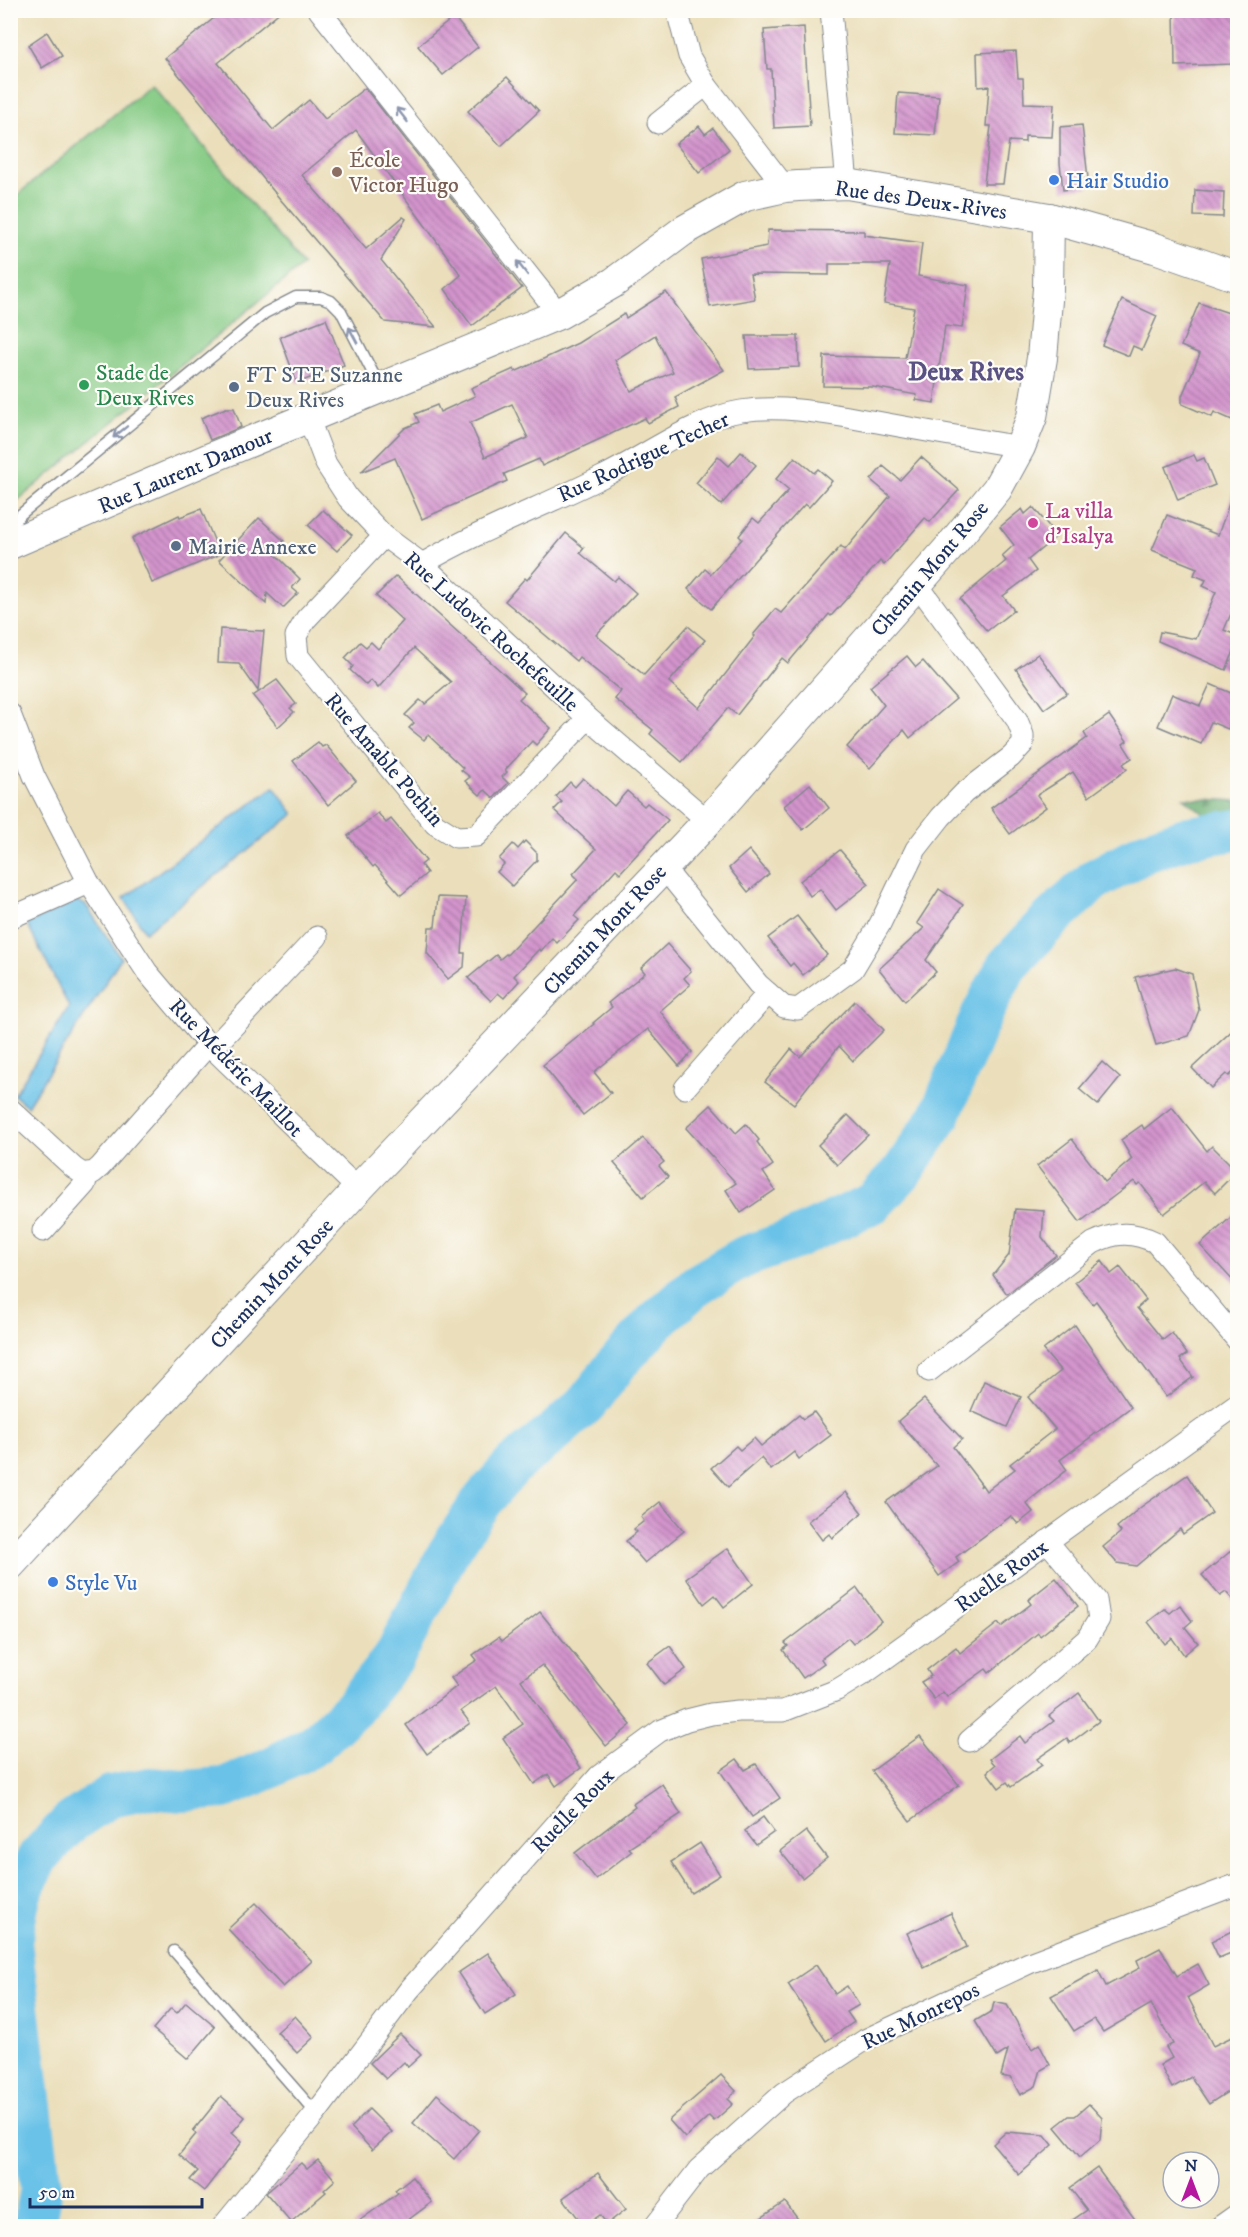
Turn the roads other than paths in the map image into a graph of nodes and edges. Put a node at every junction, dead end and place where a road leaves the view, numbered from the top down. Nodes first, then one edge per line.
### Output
1 (319, 10) edge
2 (676, 10) edge
3 (831, 10) edge
4 (706, 85) junction
5 (658, 123) dead end
6 (847, 184) junction
7 (785, 187) junction
8 (1049, 218) junction
9 (1238, 278) edge
10 (559, 314) junction
11 (380, 387) junction
12 (308, 417) junction
13 (1020, 447) junction
14 (10, 528) edge
15 (384, 536) junction
16 (10, 544) edge
17 (422, 564) junction
18 (917, 584) junction
19 (10, 714) edge
20 (588, 718) junction
21 (708, 821) junction
22 (663, 867) junction
23 (89, 883) junction
24 (10, 918) edge
25 (317, 937) dead end
26 (768, 993) junction
27 (211, 1046) junction
28 (685, 1088) dead end
29 (10, 1109) edge
30 (88, 1173) junction
31 (358, 1189) junction
32 (43, 1231) dead end
33 (1237, 1339) edge
34 (928, 1371) dead end
35 (1238, 1404) edge
36 (1047, 1541) junction
37 (10, 1566) edge
38 (969, 1742) dead end
39 (1238, 1884) edge
40 (174, 1951) dead end
41 (316, 2113) junction
42 (1238, 2214) edge
43 (223, 2226) edge
44 (655, 2226) edge
45 (1221, 2226) edge

10 -> 1 street
2 - 4 street
3 - 6 street
4 - 5 street
4 - 7 street
6 - 7 street, Rue des Deux-Rives
6 - 8 street, Rue des Deux-Rives
7 - 10 street, Rue des Deux-Rives
8 - 9 street, Rue des Deux-Rives
8 - 13 street, Chemin Mont Rose
10 - 11 street, Rue Laurent Damour
11 - 12 street, Rue Laurent Damour
11 -> 14 lane
12 - 15 street, Rue Ludovic Rochefeuille
12 - 16 street, Rue Laurent Damour
13 - 17 street, Rue Rodrigue Techer
13 - 18 street, Chemin Mont Rose
15 - 17 street, Rue Ludovic Rochefeuille
15 - 20 street, Rue Amable Pothin
17 - 20 street, Rue Ludovic Rochefeuille
18 - 21 street, Chemin Mont Rose
18 - 26 street
19 - 23 street, Rue Médéric Maillot
20 - 21 street, Rue Ludovic Rochefeuille
21 - 22 street, Chemin Mont Rose
22 - 26 street
22 - 31 street, Chemin Mont Rose
23 - 24 street
23 - 27 street, Rue Médéric Maillot
25 - 27 street
26 - 28 street
27 - 30 street
27 - 31 street, Rue Médéric Maillot
29 - 30 street
30 - 32 street
31 - 37 street, Chemin Mont Rose
33 - 34 street
35 - 36 street, Ruelle Roux
36 - 38 street
36 - 41 street, Ruelle Roux
39 - 44 street, Rue Monrepos
40 - 41 lane
41 - 43 street, Ruelle Roux
42 - 45 street

